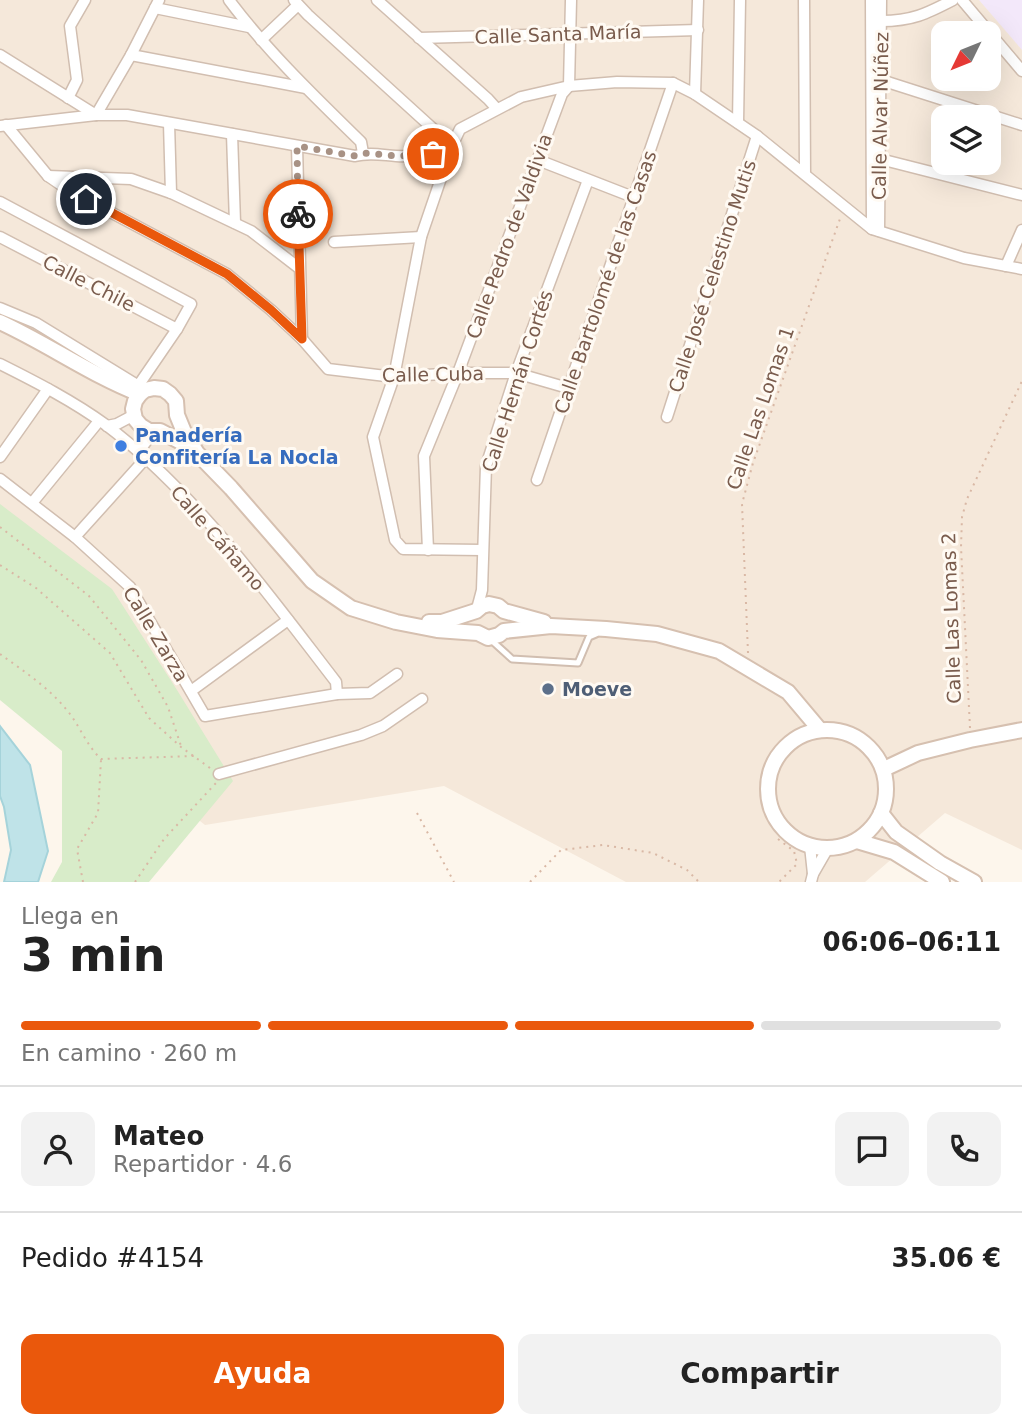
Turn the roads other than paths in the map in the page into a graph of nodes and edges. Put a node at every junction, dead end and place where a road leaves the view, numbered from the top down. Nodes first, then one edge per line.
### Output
1 (229, 0) edge
2 (377, 0) edge
3 (571, 0) edge
4 (698, 0) edge
5 (740, 0) edge
6 (804, 0) edge
7 (871, 0) edge
8 (881, 0) edge
9 (953, 0) edge
10 (962, 0) edge
11 (84, 1) edge
12 (296, 2) edge
13 (157, 4) edge
14 (881, 21) junction
15 (250, 27) junction
16 (698, 30) junction
17 (570, 33) junction
18 (419, 38) junction
19 (261, 40) junction
20 (0, 55) edge
21 (131, 55) junction
22 (1022, 71) edge
23 (880, 80) junction
24 (673, 83) junction
25 (569, 86) junction
26 (306, 88) junction
27 (695, 94) junction
28 (68, 98) junction
29 (497, 109) junction
30 (96, 115) junction
31 (169, 123) junction
32 (738, 123) junction
33 (3, 125) edge
34 (1022, 125) edge
35 (232, 134) junction
36 (757, 136) junction
37 (297, 146) junction
38 (452, 146) junction
39 (363, 153) junction
40 (880, 159) junction
41 (538, 160) junction
42 (805, 174) junction
43 (48, 176) junction
44 (588, 180) junction
45 (171, 193) junction
46 (1022, 195) edge
47 (633, 197) junction
48 (0, 202) edge
49 (235, 223) junction
50 (875, 230) junction
51 (1022, 230) edge
52 (0, 237) edge
53 (421, 237) junction
54 (334, 242) dead end
55 (1006, 266) junction
56 (299, 268) junction
57 (1022, 269) edge
58 (0, 308) edge
59 (0, 322) edge
60 (177, 329) junction
61 (302, 339) junction
62 (0, 363) edge
63 (458, 373) junction
64 (516, 373) junction
65 (394, 377) junction
66 (568, 388) junction
67 (48, 389) junction
68 (138, 398) junction
69 (177, 415) junction
70 (667, 417) dead end
71 (103, 423) junction
72 (157, 431) junction
73 (197, 453) junction
74 (144, 456) junction
75 (0, 457) edge
76 (0, 479) edge
77 (537, 480) dead end
78 (32, 503) junction
79 (75, 537) junction
80 (428, 550) junction
81 (482, 551) junction
82 (482, 590) junction
83 (498, 608) junction
84 (476, 610) junction
85 (288, 620) junction
86 (396, 622) junction
87 (551, 626) junction
88 (606, 629) junction
89 (503, 631) junction
90 (483, 636) junction
91 (397, 674) dead end
92 (191, 691) junction
93 (337, 694) junction
94 (422, 699) dead end
95 (795, 702) junction
96 (820, 730) junction
97 (1022, 730) edge
98 (801, 736) junction
99 (884, 769) junction
100 (219, 774) road end
101 (881, 813) junction
102 (857, 841) junction
103 (810, 846) junction
104 (828, 848) junction
105 (812, 878) edge
106 (942, 882) edge
107 (974, 882) edge

1 - 15 street
2 - 18 street
3 - 17 street
4 - 16 street
5 - 32 street
6 - 42 street
7 - 50 street, Calle Alvar Núñez
8 - 14 street, Calle Alvar Núñez
9 - 14 street
10 - 22 street
11 - 28 street
12 - 19 street
12 - 38 street
13 - 15 street
13 - 21 street
14 - 23 street, Calle Alvar Núñez
15 - 19 street
16 - 17 street, Calle Santa María
16 - 27 street
17 - 18 street, Calle Santa María
17 - 25 street
18 - 29 street
19 - 26 street
20 - 28 street
21 - 26 street
21 - 30 street
23 - 34 street
23 - 40 street, Calle Alvar Núñez
24 - 25 street
24 - 27 street
24 - 47 street, Calle Bartolomé de las Casas
25 - 29 street
25 - 41 street, Calle Pedro de Valdivia
26 - 39 street
27 - 32 street
28 - 30 street
29 - 38 street
30 - 31 street
30 - 33 street
31 - 35 street
31 - 45 street
32 - 36 street
33 - 43 street, Calle Cuba
35 - 37 street
35 - 49 street
36 - 42 street
36 - 70 street, Calle José Celestino Mutis
37 - 39 street
37 - 56 street
38 - 39 street
38 - 53 street
40 - 46 street
40 - 50 street, Calle Alvar Núñez
41 - 44 street
41 - 63 street, Calle Pedro de Valdivia
42 - 50 street
43 - 45 street
43 - 61 street, Calle Cuba
44 - 47 street
44 - 64 street, Calle Hernán Cortés
45 - 49 street
47 - 66 street, Calle Bartolomé de las Casas
48 - 60 street
49 - 56 street
50 - 55 street
51 - 55 street
52 - 60 street, Calle Chile
53 - 54 street
53 - 65 street
55 - 57 street
56 - 61 street
58 - 68 street
59 - 68 main road
60 - 68 street
61 - 65 street, Calle Cuba
62 - 67 street, Calle Cáñamo
63 - 64 street, Calle Cuba
63 - 65 street, Calle Cuba
63 - 80 street, Calle Pedro de Valdivia
64 - 66 street, Calle Cuba
64 - 81 street, Calle Hernán Cortés
65 - 80 street
66 - 77 street, Calle Bartolomé de las Casas
67 - 71 street, Calle Cáñamo
67 - 75 street
68 - 69 main road
68 - 71 street
68 - 72 main road
69 - 72 main road
69 - 73 main road
71 - 74 street, Calle Cáñamo
71 - 78 street
72 - 73 main road
72 - 74 street
73 - 86 main road
74 - 79 street
74 - 85 street, Calle Cáñamo
76 - 78 street, Calle Zarza
78 - 79 street, Calle Zarza
79 - 92 street, Calle Zarza
80 - 81 street
81 - 82 street, Calle Hernán Cortés
82 - 83 street
82 - 84 street, Calle Hernán Cortés
83 - 84 main road
83 - 87 main road
83 - 89 main road
84 - 86 main road
84 - 90 main road
85 - 92 street
85 - 93 street, Calle Cáñamo
86 - 90 main road
87 - 88 main road
87 - 89 main road
88 - 90 lane
88 - 95 main road
89 - 90 main road
91 - 93 street
92 - 93 street, Calle Zarza
94 - 100 street
95 - 96 main road
95 - 98 main road
96 - 98 main road
96 - 99 main road
97 - 99 main road
98 - 103 main road
99 - 101 main road
101 - 102 main road
101 - 107 main road
102 - 104 main road
102 - 106 main road
103 - 104 main road
103 - 105 street
104 - 105 street

